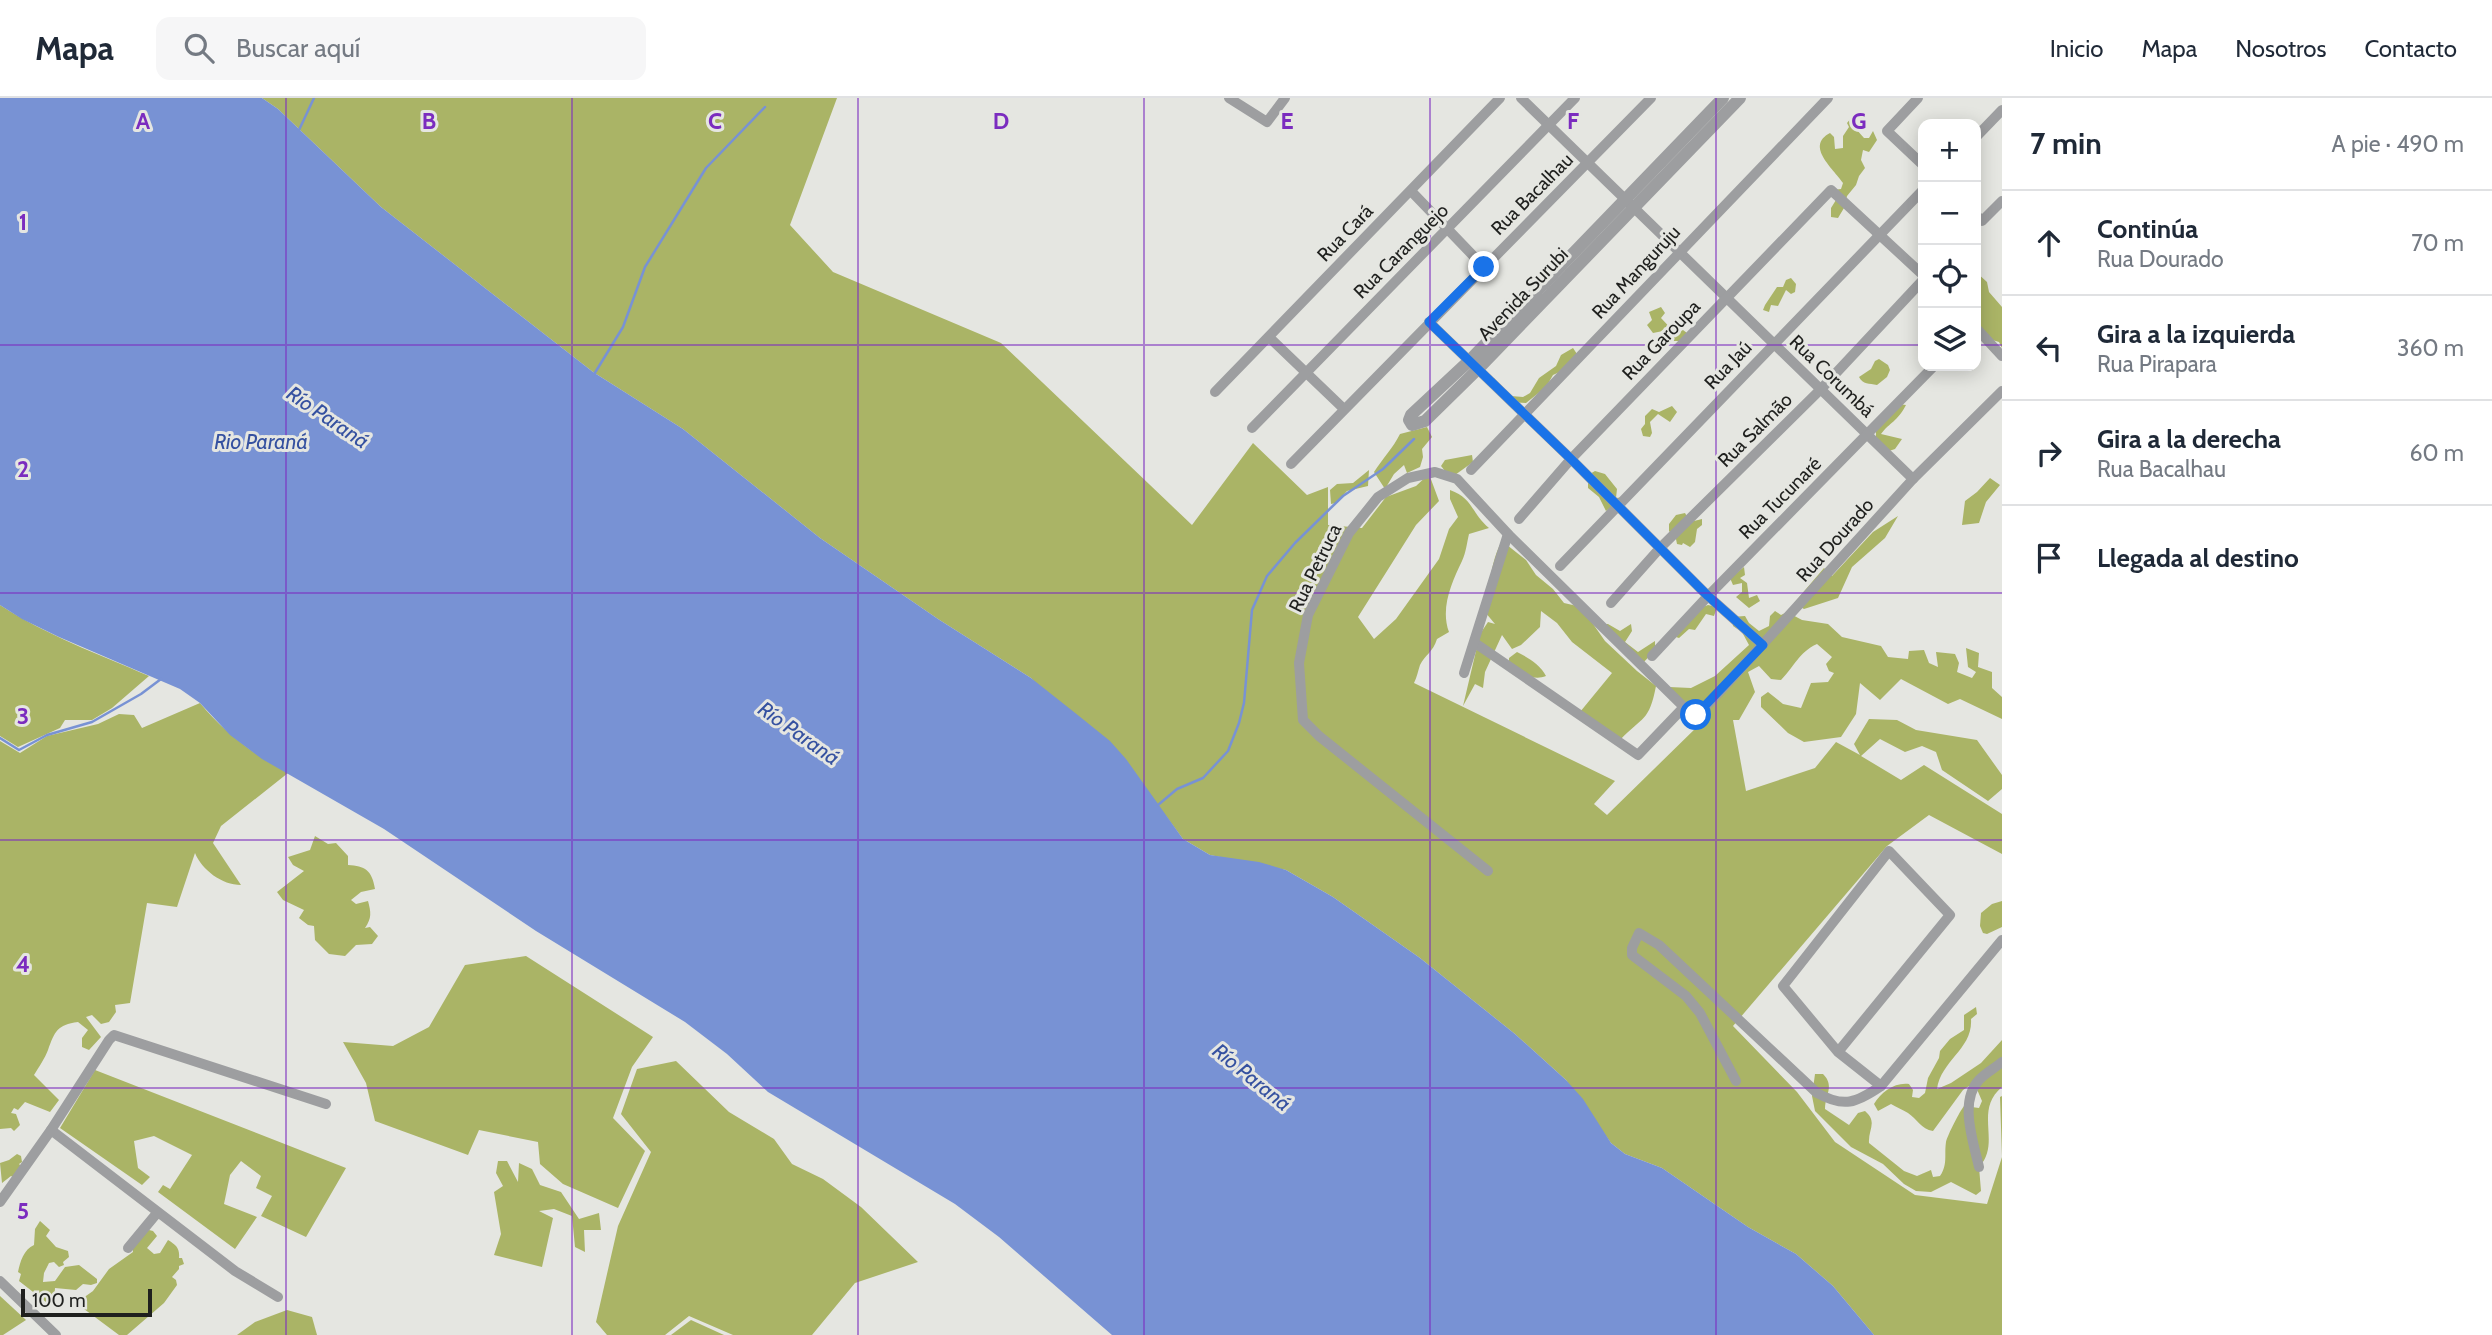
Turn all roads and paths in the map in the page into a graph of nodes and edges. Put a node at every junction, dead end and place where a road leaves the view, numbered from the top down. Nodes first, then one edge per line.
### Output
1 (1229, 98) edge
2 (1285, 98) edge
3 (1500, 98) edge
4 (1521, 98) edge
5 (1575, 98) edge
6 (1651, 98) edge
7 (1723, 98) edge
8 (1740, 98) edge
9 (1828, 98) edge
10 (1919, 98) edge
11 (2002, 110) edge
12 (1548, 125) junction
13 (1981, 132) edge
14 (1918, 160) edge
15 (1588, 162) junction
16 (1410, 191) junction
17 (1918, 195) edge
18 (2002, 201) edge
19 (1629, 202) junction
20 (1981, 217) edge
21 (1448, 229) junction
22 (1879, 236) junction
23 (1678, 252) junction
24 (1484, 267) junction
25 (1918, 271) edge
26 (1918, 286) edge
27 (1727, 297) junction
28 (1429, 322) junction
29 (1981, 333) edge
30 (1269, 337) junction
31 (1774, 343) junction
32 (2002, 356) edge
33 (1474, 364) junction
34 (1929, 371) edge
35 (1306, 372) junction
36 (1822, 388) junction
37 (2002, 391) edge
38 (1215, 392) dead end
39 (1344, 409) junction
40 (1522, 414) junction
41 (1252, 428) dead end
42 (1867, 434) junction
43 (1571, 459) junction
44 (1291, 464) dead end
45 (1471, 470) dead end
46 (1913, 479) junction
47 (1618, 506) junction
48 (1519, 519) dead end
49 (1508, 534) junction
50 (1660, 548) junction
51 (1560, 566) dead end
52 (1708, 596) junction
53 (1611, 603) dead end
54 (1475, 643) junction
55 (1763, 645) junction
56 (1652, 656) dead end
57 (1464, 673) dead end
58 (1684, 707) junction
59 (1696, 715) joint
60 (1488, 871) dead end
61 (2002, 940) edge
62 (1838, 1052) junction
63 (2002, 1062) edge
64 (1736, 1081) dead end
65 (1881, 1086) junction
66 (326, 1104) dead end
67 (51, 1130) junction
68 (1979, 1167) dead end
69 (0, 1202) edge
70 (158, 1213) junction
71 (128, 1248) dead end
72 (0, 1281) edge
73 (278, 1297) dead end
74 (56, 1335) edge

1 - 2 street
3 - 16 street, Rua Cará
4 - 12 street, Rua Corumbá
5 - 12 street, Rua Caranguejo
6 - 15 street, Rua Bacalhau
7 - 19 street, Avenida Surubi
8 - 19 street, Avenida Surubi
9 - 23 street, Rua Manguruju
10 - 14 street
11 - 13 street
12 - 15 street, Rua Corumbá
12 - 21 street, Rua Caranguejo
15 - 19 street, Rua Corumbá
15 - 24 street, Rua Bacalhau
16 - 21 street
16 - 30 street, Rua Cará
17 - 22 street, Rua Jaú
18 - 20 street
19 - 23 street, Rua Corumbá
19 - 33 street, Avenida Surubi
21 - 24 street
21 - 35 street, Rua Caranguejo
22 - 25 street
22 - 27 street, Rua Garoupa
22 - 31 street, Rua Jaú
23 - 27 street, Rua Corumbá
23 - 40 street, Rua Manguruju
24 - 28 street, Rua Bacalhau
26 - 36 street, Rua Salmão
27 - 31 street, Rua Corumbá
27 - 43 street, Rua Garoupa
28 - 33 street
28 - 39 street, Rua Bacalhau
29 - 32 street
30 - 35 street
30 - 38 street, Rua Cará
31 - 36 street, Rua Corumbá
31 - 47 street, Rua Jaú
33 - 33 street, Avenida Surubi
33 - 40 street
34 - 42 street, Rua Tucunaré
35 - 39 street
35 - 41 street, Rua Caranguejo
36 - 42 street, Rua Corumbá
36 - 50 street, Rua Salmão
37 - 46 street, Rua Dourado
39 - 44 street, Rua Bacalhau
40 - 43 street
40 - 45 street, Rua Manguruju
42 - 46 street, Rua Corumbá
42 - 52 street, Rua Tucunaré
43 - 47 street
43 - 48 street, Rua Garoupa
46 - 55 street, Rua Dourado
47 - 50 street
47 - 51 street, Rua Jaú
49 - 54 street
49 - 58 street, Rua Petruca
49 - 60 street, Rua Petruca
50 - 52 street
50 - 53 street, Rua Salmão
52 - 55 street
52 - 56 street, Rua Tucunaré
54 - 57 street
54 - 58 street
55 - 59 street, Rua Dourado
58 - 59 street, Rua Petruca
61 - 65 street
62 - 62 street
62 - 65 street
63 - 68 street
64 - 65 street
66 - 67 street
67 - 69 street
67 - 70 street
70 - 71 street
70 - 73 street
72 - 74 street

